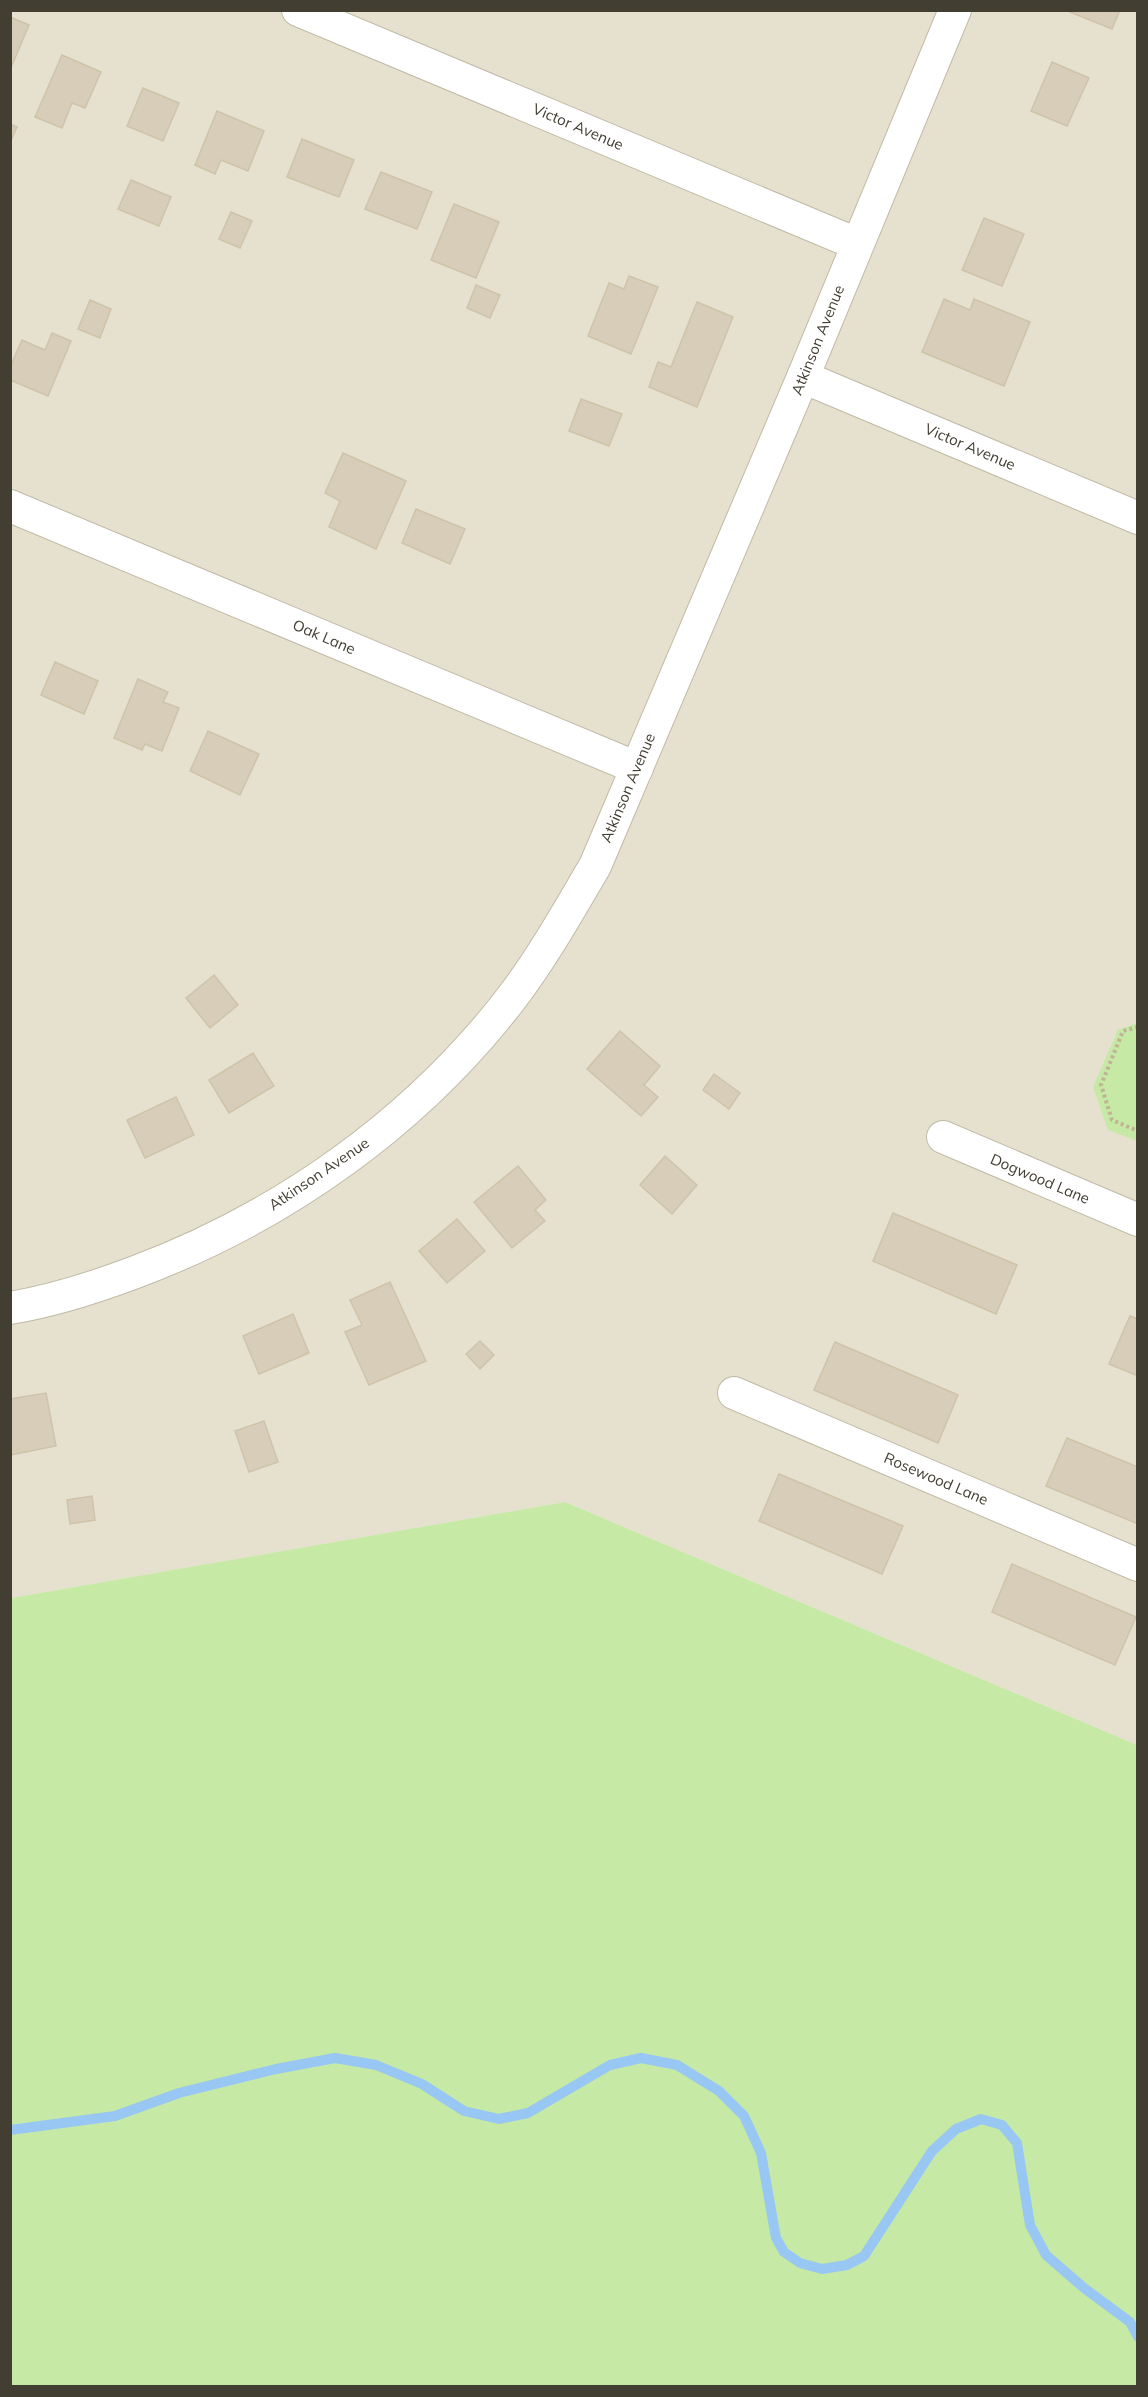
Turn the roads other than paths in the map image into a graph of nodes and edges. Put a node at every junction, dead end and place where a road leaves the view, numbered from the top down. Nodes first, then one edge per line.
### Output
1 (298, 10) edge
2 (955, 10) edge
3 (857, 244) junction
4 (803, 376) junction
5 (10, 506) edge
6 (1137, 518) edge
7 (637, 768) junction
8 (943, 1137) dead end
9 (1137, 1220) edge
10 (10, 1308) edge
11 (734, 1393) dead end
12 (1137, 1565) edge

1 - 3 street, Victor Avenue
2 - 3 street, Atkinson Avenue
3 - 4 street, Atkinson Avenue
4 - 6 street, Victor Avenue
4 - 7 street, Atkinson Avenue
5 - 7 street, Oak Lane
7 - 10 street, Atkinson Avenue
8 - 9 street, Dogwood Lane
11 - 12 street, Rosewood Lane

